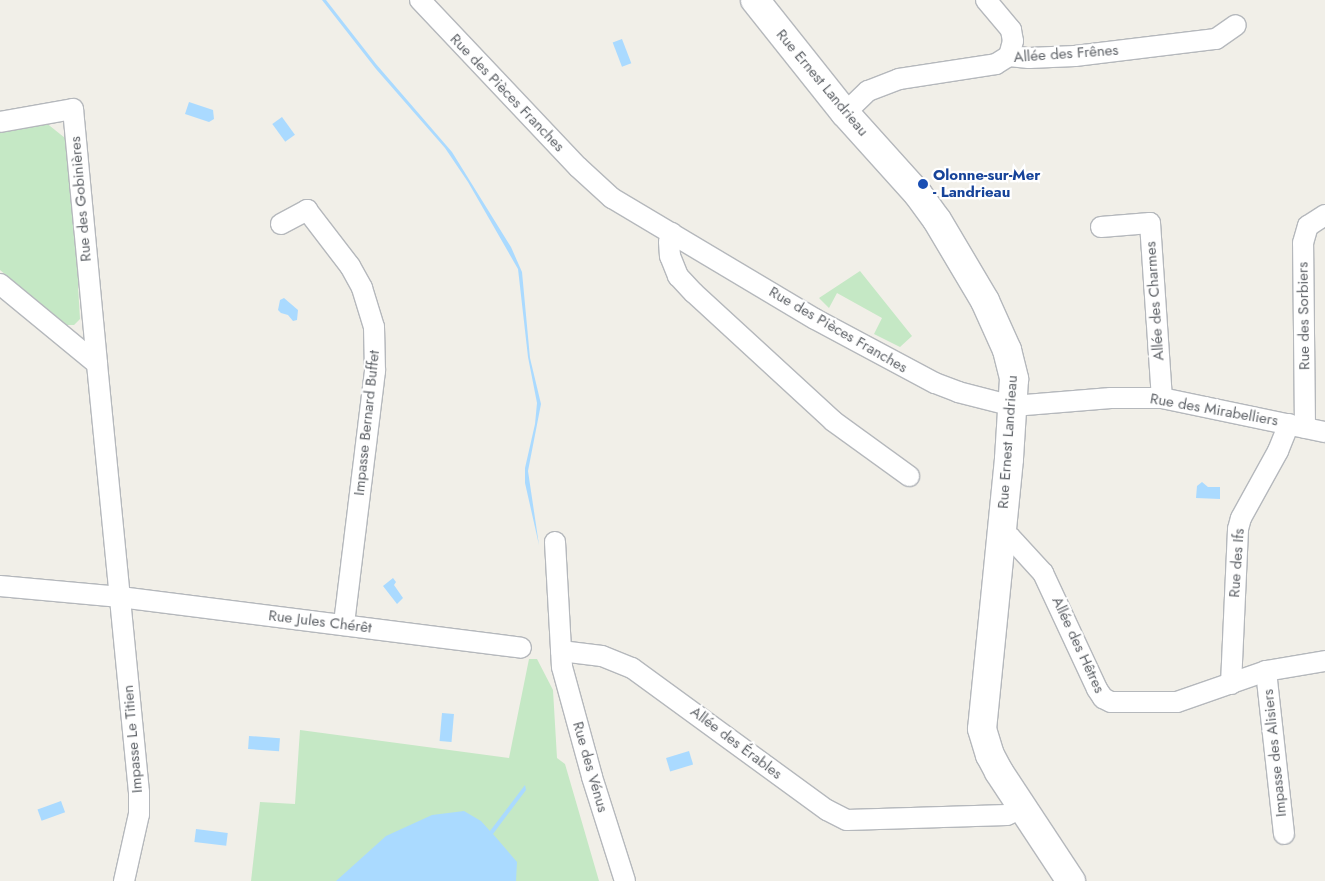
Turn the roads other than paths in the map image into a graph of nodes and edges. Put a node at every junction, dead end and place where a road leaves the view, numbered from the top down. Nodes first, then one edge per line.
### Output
1 (420, 0) edge
2 (755, 0) edge
3 (986, 0) edge
4 (1236, 25) dead end
5 (1009, 56) junction
6 (845, 113) junction
7 (0, 122) edge
8 (1325, 215) edge
9 (281, 224) dead end
10 (1101, 227) dead end
11 (672, 233) junction
12 (0, 284) edge
13 (96, 364) junction
14 (1162, 398) junction
15 (1013, 406) junction
16 (1297, 426) junction
17 (1325, 432) edge
18 (909, 476) dead end
19 (1001, 536) junction
20 (555, 542) dead end
21 (0, 586) edge
22 (120, 597) junction
23 (344, 625) junction
24 (521, 648) dead end
25 (561, 651) junction
26 (1325, 661) edge
27 (1266, 671) junction
28 (1231, 684) junction
29 (1022, 808) junction
30 (1284, 834) dead end
31 (124, 881) edge
32 (625, 881) edge
33 (1071, 881) edge

1 - 11 street, Rue des Pièces Franches
2 - 6 street, Rue Ernest Landrieau
3 - 5 street
4 - 5 street, Allée des Frênes
5 - 6 street, Allée des Frênes
6 - 15 street, Rue Ernest Landrieau
7 - 13 street, Rue des Gobinières
8 - 16 street, Rue des Sorbiers
9 - 23 street, Impasse Bernard Buffet
10 - 14 street, Allée des Charmes
11 - 15 street, Rue des Pièces Franches
11 - 18 street
12 - 13 street
13 - 22 street, Rue des Gobinières
14 - 15 street, Rue des Mirabelliers
14 - 16 street, Rue des Mirabelliers
15 - 19 street, Rue Ernest Landrieau
16 - 17 street, Rue des Mirabelliers
16 - 28 street, Rue des Ifs
19 - 28 street, Allée des Hêtres
19 - 29 street, Rue Ernest Landrieau
20 - 25 street
21 - 22 street, Rue Jules Chérêt
22 - 23 street, Rue Jules Chérêt
22 - 31 street, Impasse Le Titien
23 - 24 street, Rue Jules Chérêt
25 - 29 street, Allée des Érables
25 - 32 street, Rue des Vénus
26 - 27 street, Allée des Hêtres
27 - 28 street, Allée des Hêtres
27 - 30 street, Impasse des Alisiers
29 - 33 street, Rue Ernest Landrieau

